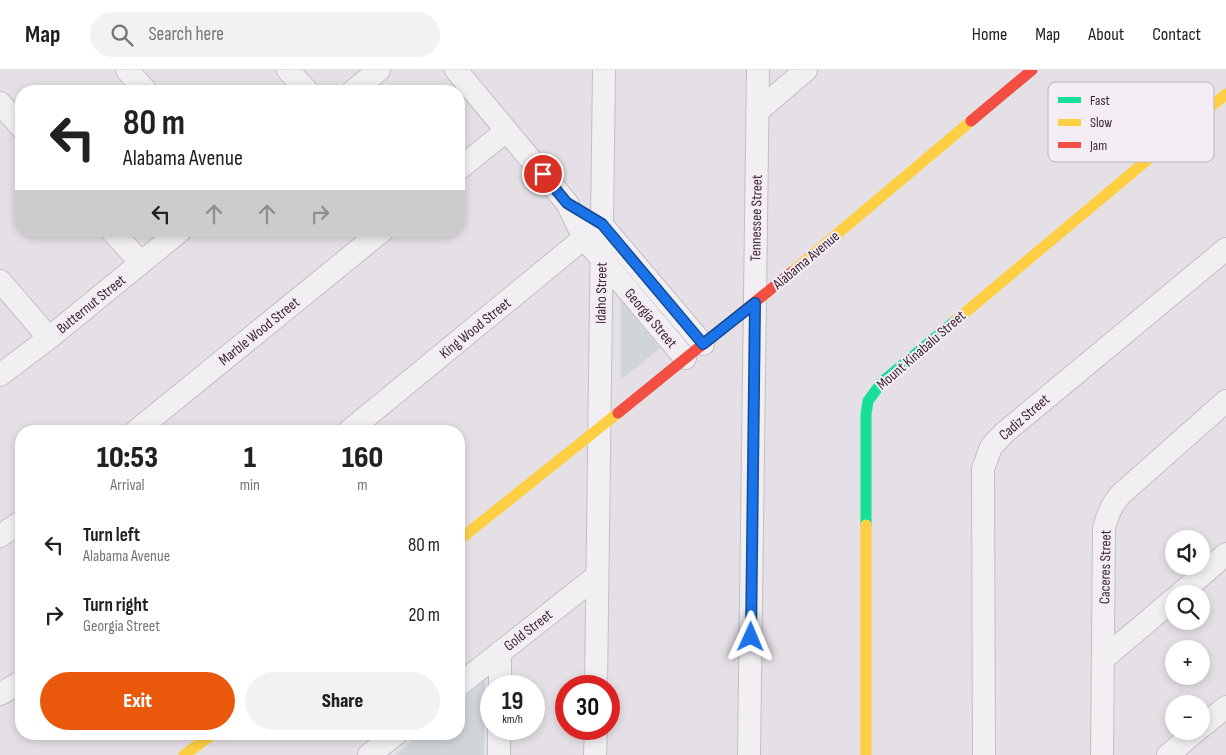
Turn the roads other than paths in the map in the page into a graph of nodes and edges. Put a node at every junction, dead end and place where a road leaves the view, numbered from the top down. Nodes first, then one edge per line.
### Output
1 (127, 70) edge
2 (288, 70) edge
3 (379, 70) edge
4 (456, 70) edge
5 (604, 70) edge
6 (758, 70) edge
7 (806, 70) edge
8 (1032, 70) edge
9 (471, 79) edge
10 (141, 85) edge
11 (302, 85) edge
12 (360, 85) edge
13 (1226, 94) edge
14 (0, 103) edge
15 (1214, 104) edge
16 (757, 112) junction
17 (15, 120) edge
18 (506, 131) junction
19 (1145, 162) edge
20 (465, 164) edge
21 (567, 203) junction
22 (602, 224) junction
23 (117, 237) edge
24 (173, 237) edge
25 (375, 237) edge
26 (584, 238) junction
27 (1226, 249) edge
28 (601, 258) junction
29 (140, 264) junction
30 (0, 281) edge
31 (755, 303) junction
32 (49, 338) junction
33 (703, 344) junction
34 (685, 358) junction
35 (0, 375) edge
36 (1226, 402) edge
37 (143, 425) edge
38 (357, 425) edge
39 (600, 427) junction
40 (15, 526) edge
41 (465, 535) edge
42 (0, 536) edge
43 (1226, 554) edge
44 (598, 576) junction
45 (1190, 585) edge
46 (1165, 607) edge
47 (500, 652) junction
48 (1103, 659) junction
49 (500, 675) edge
50 (596, 675) edge
51 (465, 680) edge
52 (15, 685) edge
53 (0, 694) edge
54 (1226, 707) edge
55 (1210, 720) edge
56 (205, 740) edge
57 (388, 740) edge
58 (499, 740) edge
59 (596, 740) edge
60 (1186, 740) edge
61 (184, 755) edge
62 (369, 755) edge
63 (499, 755) edge
64 (595, 755) edge
65 (750, 755) edge
66 (866, 755) edge
67 (984, 755) edge
68 (1102, 755) edge
69 (1168, 755) edge

1 - 10 street
2 - 11 street
3 - 12 street
4 - 9 street, Georgia Street
5 - 22 street, Idaho Street
6 - 16 street, Tennessee Street
7 - 16 street
8 - 31 street, Alabama Avenue
9 - 18 street, Georgia Street
13 - 15 street, Mount Kinabalu Street
14 - 17 street
16 - 31 street, Tennessee Street
18 - 20 street
18 - 21 street, Georgia Street
19 - 66 street, Mount Kinabalu Street
21 - 22 street, Georgia Street
21 - 26 street, Georgia Street
22 - 26 street, King Wood Street
22 - 28 street, Idaho Street
22 - 33 street, Georgia Street
23 - 29 street
24 - 29 street, Butternut Street
25 - 37 street, Marble Wood Street
26 - 28 street, Georgia Street
26 - 38 street, King Wood Street
27 - 67 street, Cadiz Street
28 - 34 street, Georgia Street
28 - 39 street, Idaho Street
29 - 32 street, Butternut Street
30 - 32 street
31 - 33 street, Alabama Avenue
31 - 65 street, Tennessee Street
32 - 35 street, Butternut Street
33 - 34 street, Alabama Avenue
34 - 39 street, Alabama Avenue
36 - 48 street, Caceres Street
39 - 41 street, Alabama Avenue
39 - 44 street, Idaho Street
40 - 42 street
43 - 45 street
44 - 47 street, Gold Street
44 - 50 street, Idaho Street
46 - 48 street
47 - 49 street
47 - 51 street, Gold Street
48 - 68 street, Caceres Street
52 - 53 street
54 - 55 street
56 - 61 street
57 - 62 street
58 - 63 street
59 - 64 street
60 - 69 street

